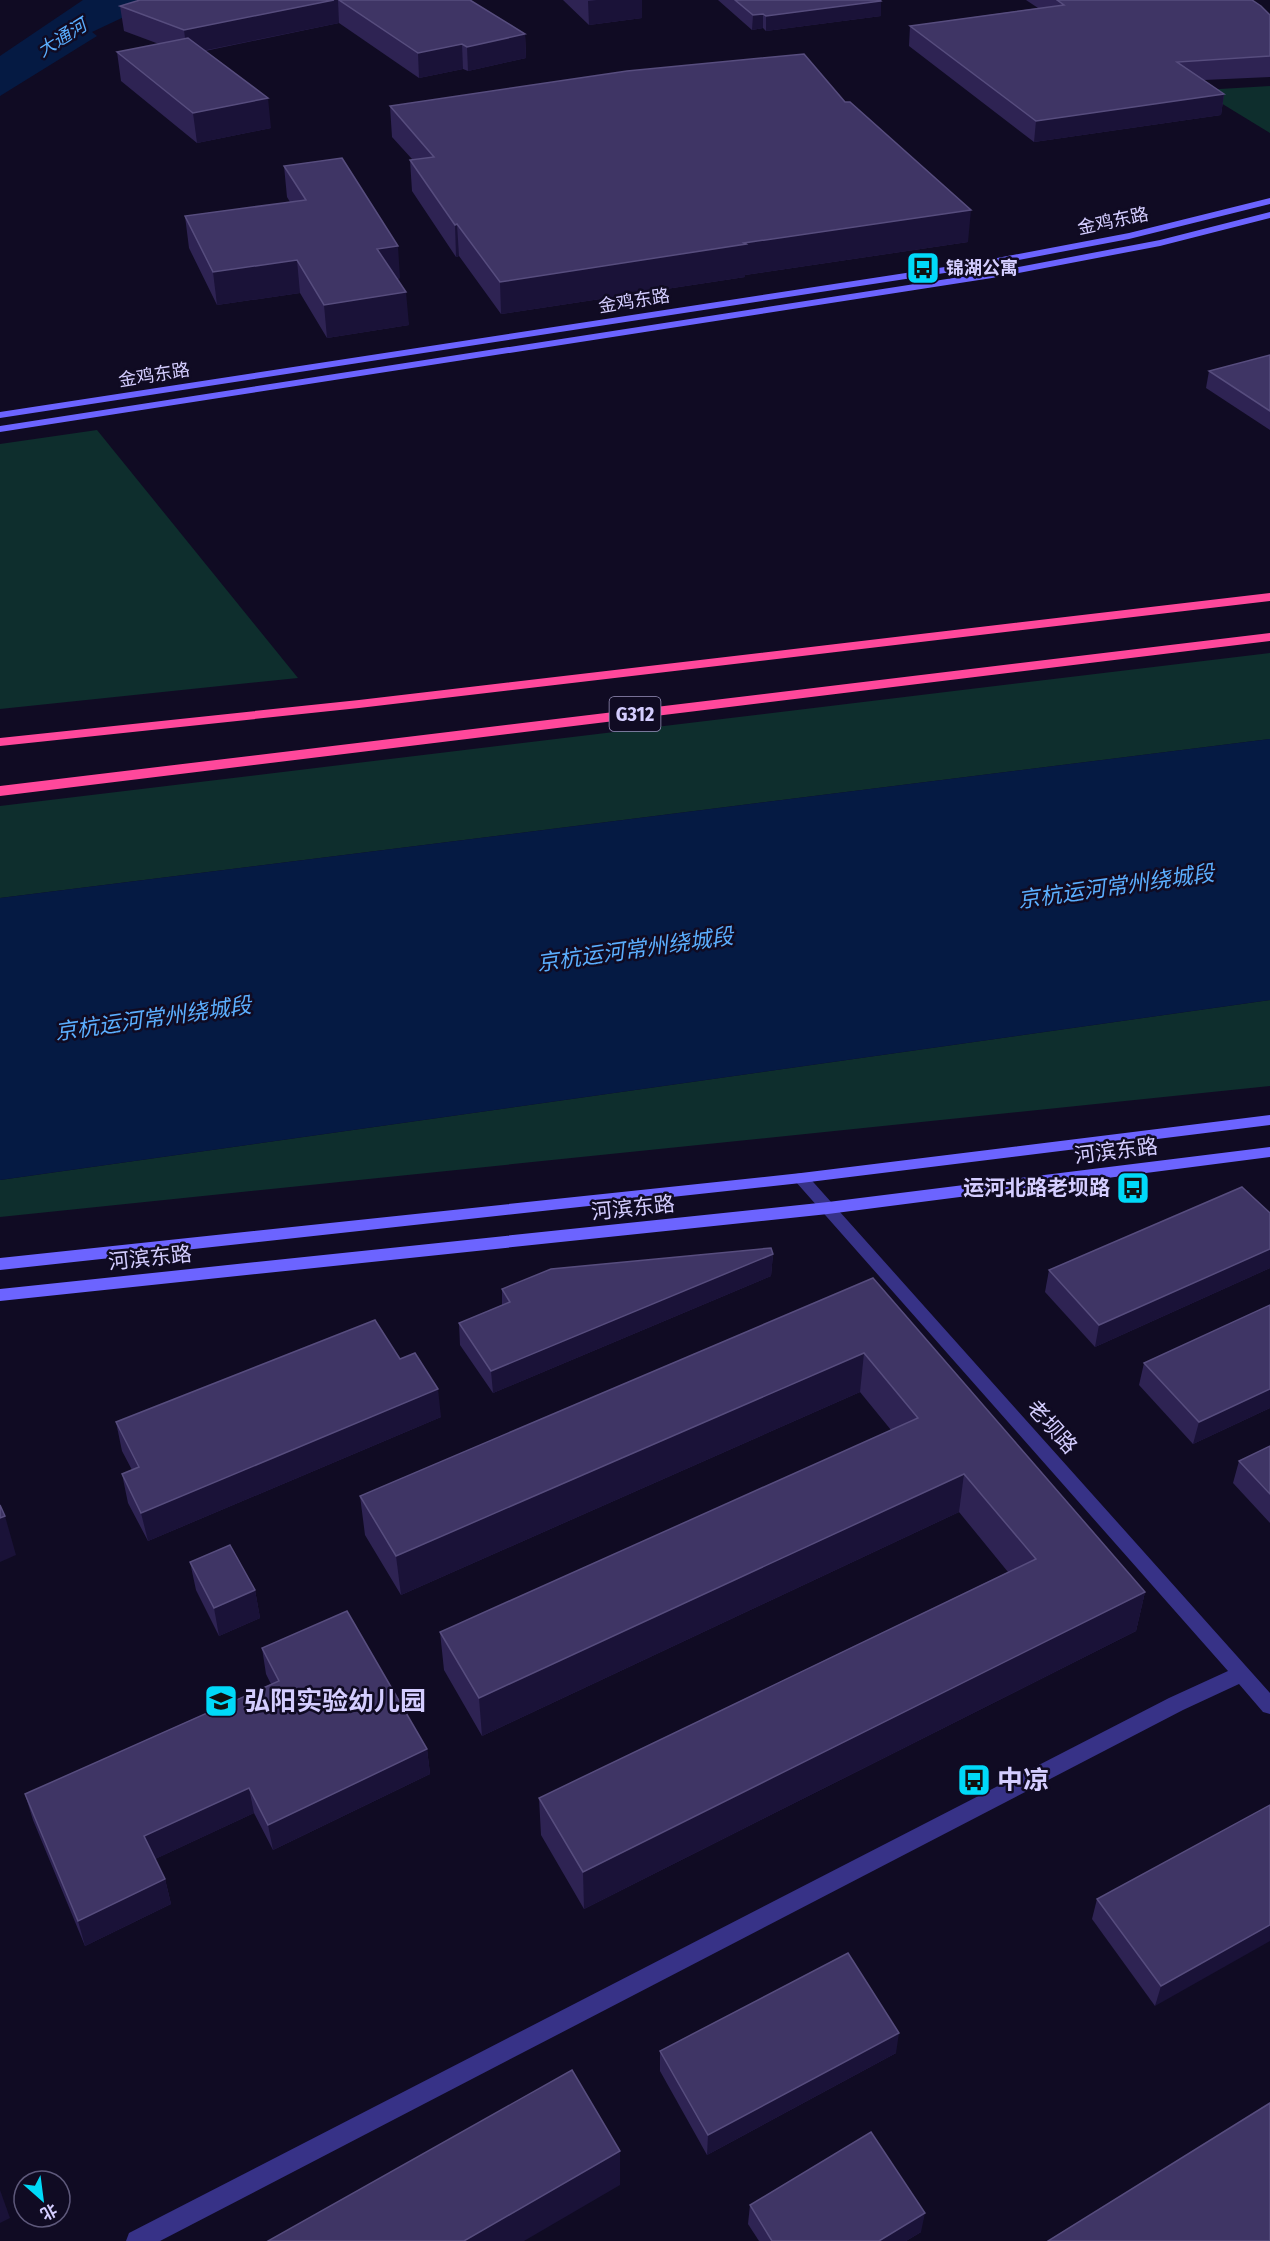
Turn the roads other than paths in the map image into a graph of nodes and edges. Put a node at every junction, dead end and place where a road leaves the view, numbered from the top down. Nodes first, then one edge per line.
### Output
1 (1270, 201) edge
2 (1270, 215) edge
3 (0, 415) edge
4 (0, 429) edge
5 (1270, 597) edge
6 (1270, 637) edge
7 (0, 742) edge
8 (0, 791) edge
9 (1270, 1120) edge
10 (1270, 1152) edge
11 (801, 1178) junction
12 (828, 1208) junction
13 (0, 1264) edge
14 (0, 1295) edge
15 (1241, 1674) junction
16 (1270, 1706) edge
17 (137, 2241) edge

1 - 3 street, 金鸡东路
2 - 4 street, 金鸡东路
5 - 7 highway, G312
6 - 8 highway, G312
9 - 11 street, 河滨东路
10 - 12 street, 河滨东路
11 - 12 street, 老坝路
11 - 13 street, 河滨东路
12 - 14 street, 河滨东路
12 - 15 street, 老坝路
15 - 16 street, 老坝路
15 - 17 street

